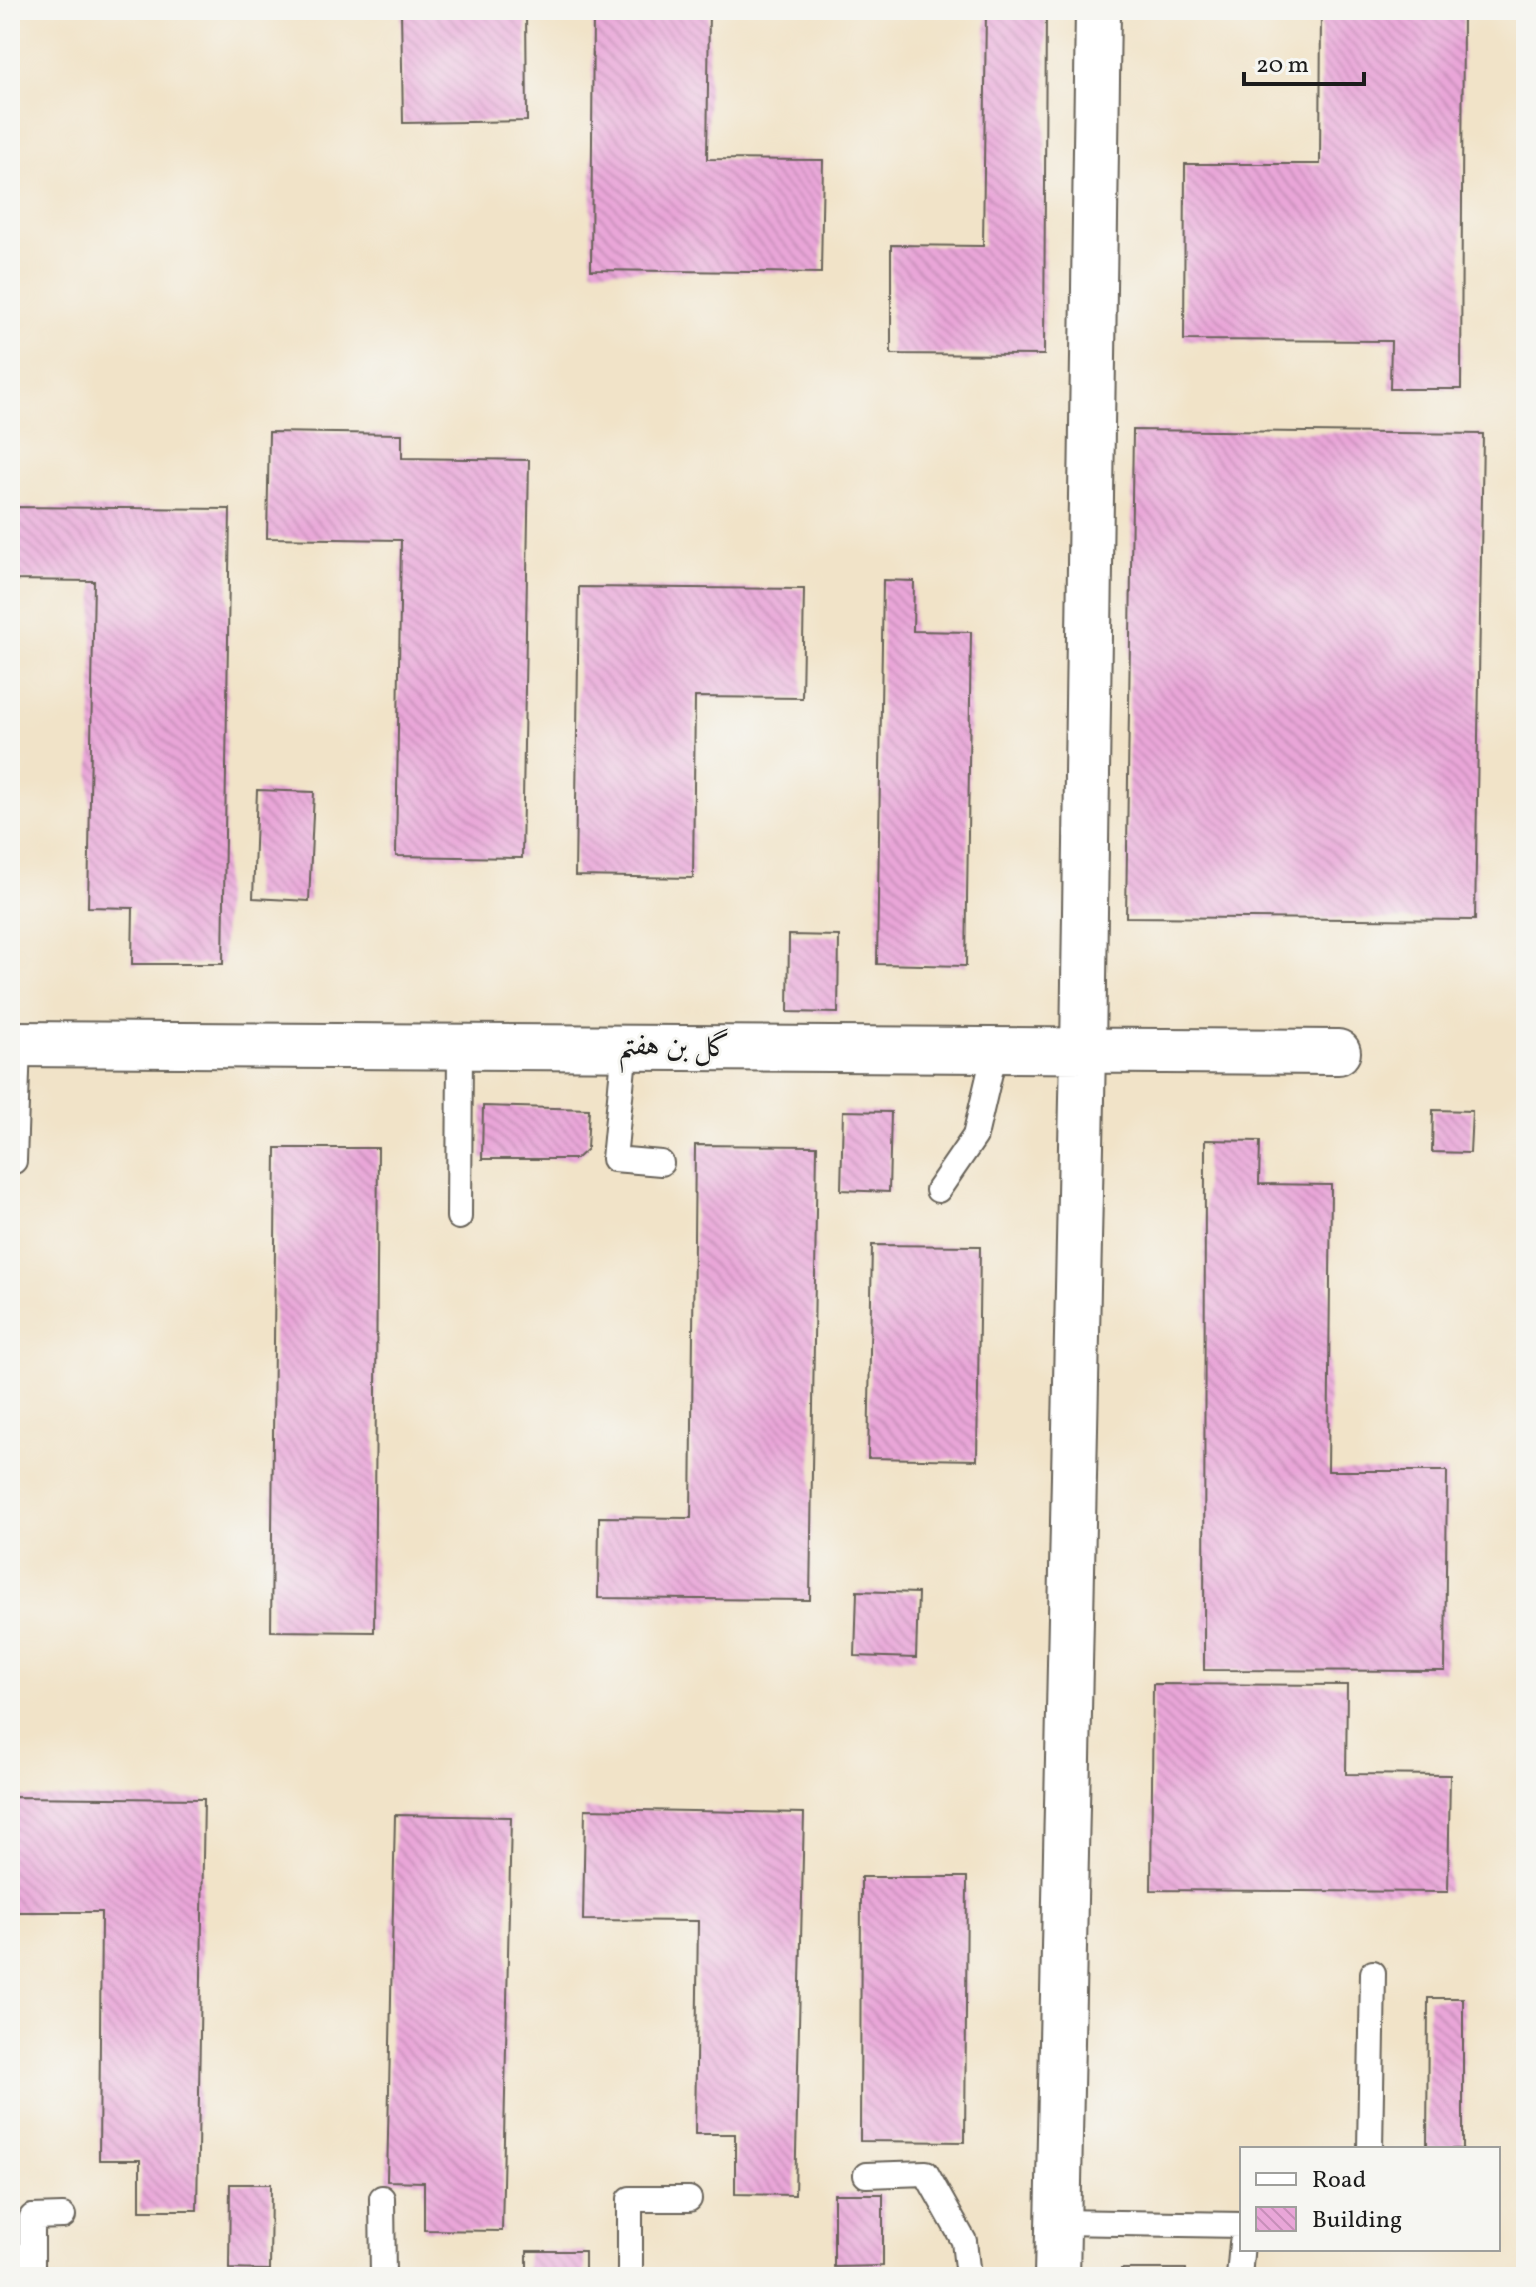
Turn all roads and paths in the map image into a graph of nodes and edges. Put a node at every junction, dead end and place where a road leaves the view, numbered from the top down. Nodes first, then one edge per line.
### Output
1 (1098, 10) edge
2 (14, 1044) edge
3 (460, 1045) junction
4 (625, 1046) junction
5 (995, 1051) junction
6 (1083, 1052) junction
7 (1338, 1052) dead end
8 (14, 1161) dead end
9 (661, 1163) dead end
10 (938, 1190) dead end
11 (459, 1217) dead end
12 (1373, 1973) dead end
13 (1370, 2147) edge
14 (866, 2175) dead end
15 (382, 2198) dead end
16 (689, 2199) dead end
17 (63, 2216) dead end
18 (1058, 2222) junction
19 (1240, 2225) edge
20 (1241, 2251) edge
21 (32, 2277) edge
22 (383, 2277) edge
23 (630, 2277) edge
24 (968, 2277) edge
25 (1057, 2277) edge
26 (1239, 2277) edge

1 - 6 street
2 - 3 street, گل بن هفتم
2 - 8 lane
3 - 4 street, گل بن هفتم
3 - 11 lane
4 - 5 street, گل بن هفتم
4 - 9 lane
5 - 6 street, گل بن هفتم
5 - 10 lane
6 - 7 street, گل بن هفتم
6 - 18 street
12 - 13 lane
14 - 24 lane
15 - 22 lane
16 - 23 lane
17 - 21 lane
18 - 19 lane
18 - 25 street
20 - 26 lane

